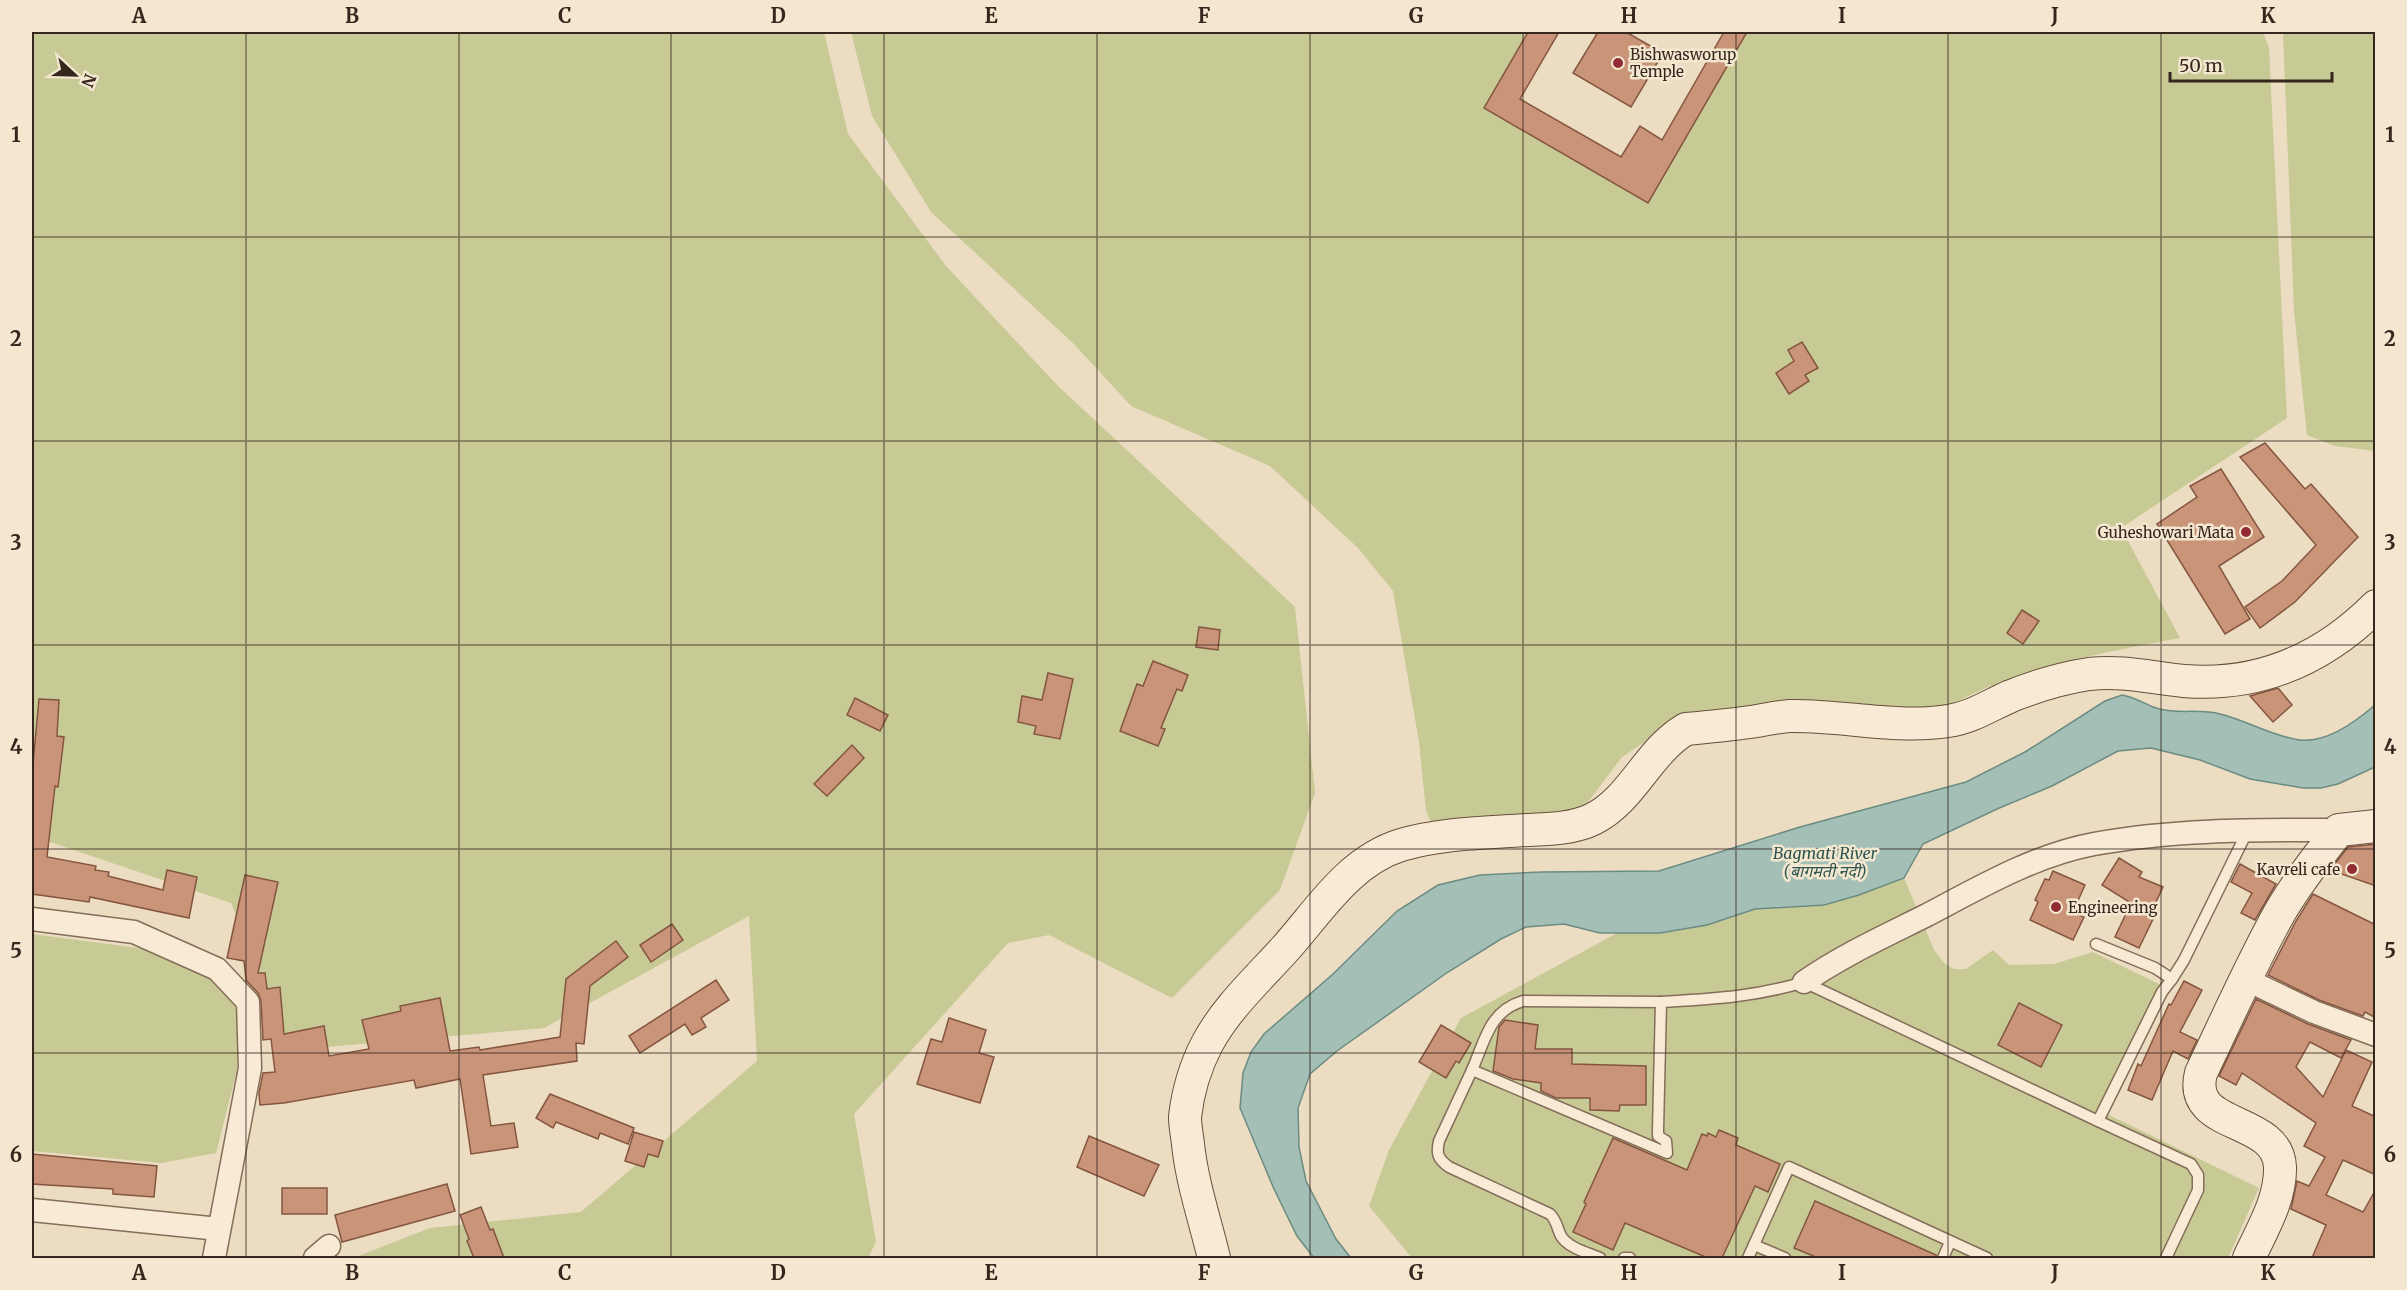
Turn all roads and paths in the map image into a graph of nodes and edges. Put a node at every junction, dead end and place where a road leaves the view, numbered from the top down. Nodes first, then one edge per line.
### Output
1 (2376, 606) edge
2 (2376, 826) edge
3 (2248, 830) junction
4 (2339, 830) junction
5 (32, 919) edge
6 (2096, 944) dead end
7 (2172, 979) junction
8 (2245, 979) junction
9 (1804, 982) junction
10 (1661, 1002) junction
11 (2376, 1035) edge
12 (1472, 1070) junction
13 (2098, 1121) junction
14 (32, 1210) edge
15 (219, 1228) junction
16 (1950, 1242) junction
17 (1754, 1245) junction
18 (213, 1258) edge
19 (1214, 1258) edge
20 (1600, 1258) edge
21 (1624, 1258) edge
22 (1630, 1258) edge
23 (1748, 1258) edge
24 (1785, 1258) edge
25 (1943, 1258) edge
26 (1987, 1258) edge
27 (2166, 1258) edge
28 (2249, 1258) edge

1 - 19 street
2 - 4 street
3 - 4 street
3 - 7 lane
3 - 9 street
4 - 8 street
5 - 15 street
6 - 7 lane
7 - 13 lane
8 - 11 street
8 - 28 street
9 - 10 lane
9 - 13 lane
10 - 12 lane
10 - 12 lane
12 - 20 lane
13 - 27 lane
14 - 15 street
15 - 18 street
16 - 17 lane
16 - 25 lane
16 - 26 lane
17 - 23 lane
17 - 24 lane
21 - 22 lane

